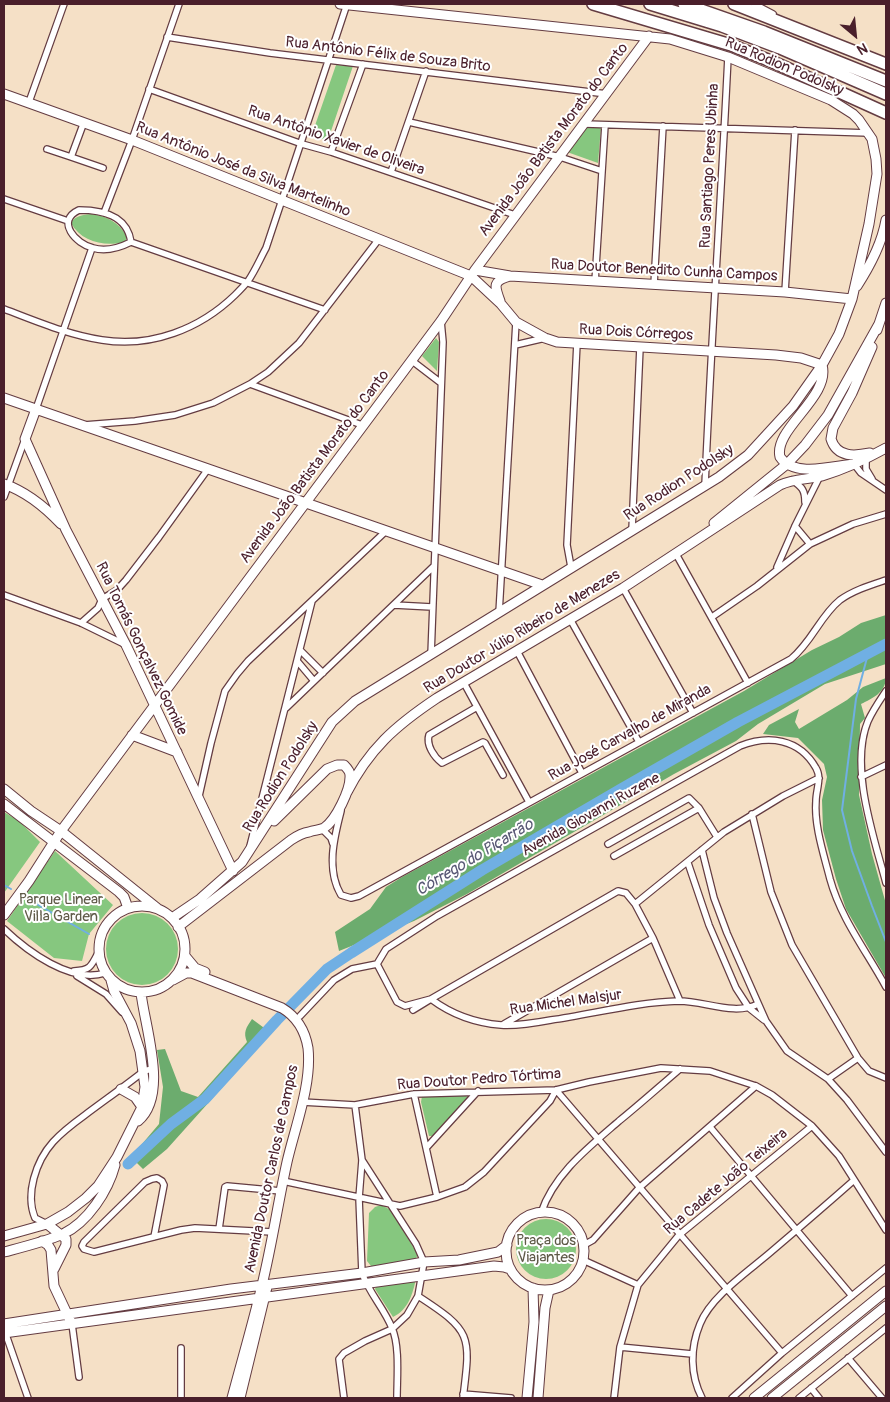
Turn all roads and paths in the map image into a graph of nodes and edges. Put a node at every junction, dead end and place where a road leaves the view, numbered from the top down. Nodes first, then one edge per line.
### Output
1 (64, 4) edge
2 (179, 4) edge
3 (340, 4) edge
4 (347, 4) edge
5 (593, 4) edge
6 (650, 4) edge
7 (684, 4) edge
8 (734, 4) edge
9 (754, 4) edge
10 (792, 26) junction
11 (649, 36) junction
12 (167, 37) junction
13 (728, 57) junction
14 (328, 60) junction
15 (884, 63) edge
16 (363, 64) junction
17 (426, 71) junction
18 (149, 89) junction
19 (884, 90) edge
20 (4, 94) edge
21 (607, 94) junction
22 (29, 102) junction
23 (883, 111) edge
24 (84, 122) junction
25 (409, 122) junction
26 (585, 124) junction
27 (605, 125) junction
28 (663, 126) junction
29 (724, 128) junction
30 (795, 130) junction
31 (869, 133) junction
32 (132, 140) junction
33 (302, 144) junction
34 (47, 149) dead end
35 (331, 152) junction
36 (71, 157) junction
37 (560, 157) junction
38 (103, 168) dead end
39 (602, 171) junction
40 (391, 172) junction
41 (4, 199) edge
42 (283, 200) junction
43 (104, 213) junction
44 (515, 215) junction
45 (886, 220) edge
46 (68, 221) junction
47 (379, 239) junction
48 (131, 242) junction
49 (92, 248) junction
50 (473, 273) junction
51 (491, 273) junction
52 (510, 276) junction
53 (595, 282) junction
54 (247, 283) junction
55 (496, 284) junction
56 (654, 285) junction
57 (482, 287) junction
58 (716, 289) junction
59 (785, 292) junction
60 (852, 296) junction
61 (886, 303) edge
62 (502, 304) junction
63 (4, 309) edge
64 (325, 310) junction
65 (441, 321) junction
66 (516, 322) junction
67 (879, 324) junction
68 (64, 331) junction
69 (545, 338) junction
70 (577, 343) junction
71 (515, 345) junction
72 (640, 347) junction
73 (711, 351) junction
74 (411, 360) junction
75 (822, 366) junction
76 (441, 383) junction
77 (250, 384) junction
78 (4, 398) edge
79 (36, 409) junction
80 (362, 425) junction
81 (81, 426) junction
82 (25, 439) junction
83 (883, 449) edge
84 (866, 459) junction
85 (787, 464) junction
86 (854, 464) junction
87 (208, 468) junction
88 (820, 476) junction
89 (792, 480) junction
90 (873, 480) junction
91 (6, 484) edge
92 (705, 486) junction
93 (886, 490) edge
94 (4, 497) edge
95 (305, 503) junction
96 (805, 504) junction
97 (886, 514) edge
98 (795, 526) junction
99 (66, 530) junction
100 (632, 530) junction
101 (386, 531) junction
102 (698, 538) junction
103 (810, 544) junction
104 (435, 549) junction
105 (676, 554) junction
106 (434, 566) junction
107 (571, 567) junction
108 (776, 569) junction
109 (502, 572) junction
110 (886, 580) edge
111 (542, 585) junction
112 (623, 588) junction
113 (4, 595) edge
114 (102, 599) junction
115 (312, 601) junction
116 (394, 606) junction
117 (432, 607) junction
118 (499, 613) junction
119 (712, 617) junction
120 (570, 619) junction
121 (81, 624) junction
122 (126, 645) junction
123 (300, 650) junction
124 (516, 651) junction
125 (430, 655) junction
126 (298, 662) junction
127 (323, 673) junction
128 (314, 681) junction
129 (464, 683) junction
130 (748, 683) junction
131 (886, 691) edge
132 (155, 706) junction
133 (477, 707) junction
134 (286, 708) junction
135 (693, 713) junction
136 (132, 735) junction
137 (639, 742) junction
138 (177, 752) junction
139 (886, 765) edge
140 (582, 773) junction
141 (503, 775) dead end
142 (861, 776) junction
143 (819, 778) junction
144 (4, 789) edge
145 (346, 794) junction
146 (199, 796) junction
147 (529, 802) junction
148 (4, 804) edge
149 (699, 808) junction
150 (752, 814) junction
151 (322, 829) junction
152 (265, 830) junction
153 (61, 831) junction
154 (717, 837) junction
155 (54, 842) junction
156 (333, 844) junction
157 (608, 844) dead end
158 (702, 850) junction
159 (248, 855) junction
160 (614, 856) dead end
161 (688, 862) junction
162 (233, 871) junction
163 (886, 883) edge
164 (369, 890) joint
165 (635, 904) junction
166 (128, 908) junction
167 (157, 908) junction
168 (4, 915) edge
169 (172, 918) junction
170 (178, 927) junction
171 (4, 929) edge
172 (653, 938) junction
173 (98, 953) junction
174 (185, 956) junction
175 (377, 964) junction
176 (69, 971) junction
177 (105, 973) junction
178 (111, 980) junction
179 (173, 980) junction
180 (886, 987) edge
181 (141, 993) junction
182 (431, 999) junction
183 (680, 1001) junction
184 (758, 1004) junction
185 (283, 1006) junction
186 (749, 1008) junction
187 (413, 1010) dead end
188 (296, 1014) junction
189 (766, 1021) junction
190 (131, 1023) junction
191 (502, 1025) junction
192 (858, 1058) junction
193 (680, 1069) junction
194 (148, 1070) junction
195 (886, 1078) edge
196 (828, 1079) junction
197 (756, 1086) junction
198 (121, 1089) junction
199 (556, 1090) junction
200 (478, 1091) junction
201 (414, 1094) junction
202 (304, 1102) junction
203 (355, 1105) junction
204 (142, 1107) junction
205 (134, 1125) junction
206 (812, 1126) junction
207 (710, 1128) junction
208 (598, 1140) junction
209 (426, 1147) junction
210 (886, 1152) edge
211 (118, 1157) junction
212 (362, 1160) junction
213 (750, 1175) junction
214 (853, 1181) junction
215 (285, 1182) junction
216 (639, 1188) junction
217 (281, 1191) junction
218 (437, 1197) junction
219 (359, 1198) junction
220 (391, 1205) junction
221 (541, 1213) junction
222 (47, 1224) junction
223 (219, 1230) junction
224 (797, 1230) junction
225 (886, 1230) edge
226 (273, 1232) junction
227 (62, 1234) junction
228 (679, 1234) junction
229 (4, 1236) edge
230 (154, 1237) junction
231 (42, 1242) junction
232 (507, 1245) junction
233 (584, 1245) junction
234 (4, 1252) edge
235 (583, 1260) junction
236 (424, 1262) junction
237 (886, 1268) edge
238 (510, 1270) junction
239 (52, 1271) junction
240 (362, 1273) junction
241 (421, 1276) junction
242 (366, 1284) junction
243 (265, 1285) junction
244 (638, 1285) junction
245 (533, 1288) junction
246 (549, 1290) junction
247 (727, 1290) junction
248 (886, 1291) edge
249 (418, 1296) junction
250 (852, 1296) junction
251 (262, 1297) junction
252 (176, 1298) junction
253 (886, 1306) edge
254 (177, 1308) junction
255 (69, 1319) junction
256 (886, 1328) edge
257 (4, 1329) edge
258 (392, 1329) junction
259 (620, 1347) junction
260 (181, 1348) dead end
261 (782, 1352) junction
262 (692, 1354) junction
263 (848, 1358) junction
264 (79, 1377) dead end
265 (811, 1388) junction
266 (463, 1396) edge
267 (28, 1398) edge
268 (181, 1398) edge
269 (232, 1398) edge
270 (240, 1398) edge
271 (344, 1398) edge
272 (398, 1398) edge
273 (511, 1398) edge
274 (527, 1398) edge
275 (538, 1398) edge
276 (614, 1398) edge
277 (702, 1398) edge
278 (732, 1398) edge
279 (754, 1398) edge
280 (772, 1398) edge
281 (800, 1398) edge
282 (820, 1398) edge
283 (882, 1398) edge

1 - 22 street
2 - 12 street
3 - 4 street, Rua Rodion Podolsky
4 - 11 street, Rua Rodion Podolsky
4 - 14 street
5 - 23 highway
6 - 19 highway
7 - 19 highway
8 - 10 highway
9 - 10 street
10 - 15 highway
11 - 13 street, Rua Rodion Podolsky
11 - 21 street, Avenida João Batista Morato do Canto
12 - 14 street, Rua Antônio Félix de Souza Brito
12 - 18 street
13 - 29 street, Rua Santiago Peres Ubinha
13 - 31 street, Rua Rodion Podolsky
14 - 16 street, Rua Antônio Félix de Souza Brito
14 - 33 street
16 - 17 street, Rua Antônio Félix de Souza Brito
16 - 35 street
17 - 21 street, Rua Antônio Félix de Souza Brito
17 - 25 street
18 - 32 street
18 - 33 street, Rua Antônio Xavier de Oliveira
20 - 22 street, Rua Antônio José da Silva Martelinho
21 - 26 street, Avenida João Batista Morato do Canto
22 - 24 street, Rua Antônio José da Silva Martelinho
24 - 32 street, Rua Antônio José da Silva Martelinho
24 - 36 street
25 - 37 street
25 - 40 street
26 - 27 street
26 - 37 street, Avenida João Batista Morato do Canto
27 - 28 street
27 - 39 street
28 - 29 street
28 - 56 street
29 - 30 street
29 - 58 street, Rua Santiago Peres Ubinha
30 - 31 street
30 - 59 street
31 - 60 street, Rua Rodion Podolsky
32 - 42 street, Rua Antônio José da Silva Martelinho
32 - 43 street
33 - 35 street, Rua Antônio Xavier de Oliveira
33 - 42 street
34 - 36 street
35 - 40 street, Rua Antônio Xavier de Oliveira
36 - 38 street
37 - 39 street
37 - 44 street, Avenida João Batista Morato do Canto
39 - 53 street
40 - 44 street, Rua Antônio Xavier de Oliveira
41 - 46 street
42 - 47 street, Rua Antônio José da Silva Martelinho
42 - 54 street
43 - 46 street
43 - 48 street
44 - 50 street, Avenida João Batista Morato do Canto
45 - 60 street
46 - 49 street
47 - 50 street, Rua Antônio José da Silva Martelinho
47 - 64 street
48 - 49 street
48 - 54 street
49 - 68 street
50 - 51 street, Rua Doutor Benedito Cunha Campos
50 - 57 street, Rua Dois Córregos
50 - 65 street, Avenida João Batista Morato do Canto
51 - 52 street, Rua Doutor Benedito Cunha Campos
51 - 55 street
52 - 53 street, Rua Doutor Benedito Cunha Campos
52 - 55 street
53 - 56 street, Rua Doutor Benedito Cunha Campos
54 - 64 street
54 - 68 street
55 - 57 street
55 - 62 street
56 - 58 street, Rua Doutor Benedito Cunha Campos
57 - 62 street, Rua Dois Córregos
58 - 59 street, Rua Doutor Benedito Cunha Campos
58 - 73 street, Rua Santiago Peres Ubinha
59 - 60 street, Rua Doutor Benedito Cunha Campos
60 - 75 street, Rua Rodion Podolsky
61 - 67 street
62 - 66 street, Rua Dois Córregos
63 - 68 street
64 - 77 street
65 - 74 street, Avenida João Batista Morato do Canto
65 - 76 street
66 - 69 street, Rua Dois Córregos
66 - 71 street
67 - 83 street
67 - 85 street
68 - 79 street
69 - 70 street, Rua Dois Córregos
69 - 71 street
70 - 72 street, Rua Dois Córregos
70 - 107 street
71 - 109 street
72 - 73 street, Rua Dois Córregos
72 - 100 street
73 - 75 street, Rua Dois Córregos
73 - 92 street, Rua Santiago Peres Ubinha
74 - 76 street
74 - 80 street, Avenida João Batista Morato do Canto
75 - 85 street
75 - 92 street, Rua Rodion Podolsky
76 - 104 street
77 - 80 street
77 - 81 street
78 - 79 street
79 - 81 street
79 - 82 street
80 - 95 street, Avenida João Batista Morato do Canto
81 - 87 street
82 - 91 street
82 - 99 street, Rua Tomás Gonçalvez Gomide
83 - 84 street
84 - 86 street
84 - 90 street
85 - 86 street
85 - 102 street
86 - 88 street, Rua Doutor Júlio Ribeiro de Menezes
86 - 90 street
87 - 95 street
87 - 114 street
88 - 89 street, Rua Doutor Júlio Ribeiro de Menezes
88 - 96 street
89 - 96 street
89 - 102 street, Rua Doutor Júlio Ribeiro de Menezes
90 - 93 street
91 - 94 street
91 - 99 street
92 - 100 street, Rua Rodion Podolsky
95 - 101 street
95 - 132 street, Avenida João Batista Morato do Canto
96 - 98 street
97 - 103 street
98 - 103 street
98 - 108 street
99 - 114 street, Rua Tomás Gonçalvez Gomide
100 - 107 street, Rua Rodion Podolsky
101 - 104 street
101 - 115 street
102 - 105 street, Rua Doutor Júlio Ribeiro de Menezes
103 - 108 street
104 - 106 street
104 - 109 street
105 - 112 street, Rua Doutor Júlio Ribeiro de Menezes
105 - 119 street
106 - 116 street
106 - 117 street
107 - 111 street, Rua Rodion Podolsky
108 - 119 street
109 - 111 street
109 - 118 street
110 - 130 street, Rua José Carvalho de Miranda
111 - 118 street, Rua Rodion Podolsky
112 - 120 street, Rua Doutor Júlio Ribeiro de Menezes
112 - 135 street
113 - 121 street
114 - 121 street
114 - 122 street, Rua Tomás Gonçalvez Gomide
115 - 123 street
115 - 146 street
116 - 117 street
116 - 127 street
117 - 125 street
118 - 125 street, Rua Rodion Podolsky
119 - 130 street
120 - 124 street, Rua Doutor Júlio Ribeiro de Menezes
120 - 137 street
121 - 122 street
122 - 132 street, Rua Tomás Gonçalvez Gomide
123 - 126 street
123 - 127 street
124 - 129 street, Rua Doutor Júlio Ribeiro de Menezes
124 - 140 street
125 - 152 street, Rua Rodion Podolsky
126 - 128 street
126 - 134 street
127 - 128 street
128 - 134 street
129 - 133 street
129 - 145 street, Rua Doutor Júlio Ribeiro de Menezes
130 - 135 street, Rua José Carvalho de Miranda
131 - 142 street
132 - 136 street, Avenida João Batista Morato do Canto
132 - 138 street, Rua Tomás Gonçalvez Gomide
133 - 141 street
133 - 147 street
134 - 159 street
135 - 137 street, Rua José Carvalho de Miranda
136 - 138 street
136 - 153 street, Avenida João Batista Morato do Canto
137 - 140 street, Rua José Carvalho de Miranda
138 - 146 street, Rua Tomás Gonçalvez Gomide
139 - 142 street
140 - 147 street, Rua José Carvalho de Miranda
142 - 163 street
143 - 150 street
143 - 175 street, Avenida Giovanni Ruzene
143 - 180 street
144 - 153 street
145 - 151 street
145 - 152 street
145 - 156 street, Rua Doutor Júlio Ribeiro de Menezes
146 - 162 street, Rua Tomás Gonçalvez Gomide
147 - 164 street, Rua José Carvalho de Miranda
148 - 155 street
149 - 154 street
149 - 157 street
149 - 160 street
150 - 154 street
150 - 192 street
151 - 156 street
151 - 170 street
152 - 159 street, Rua Rodion Podolsky
153 - 155 street, Avenida João Batista Morato do Canto
153 - 167 street
154 - 158 street
155 - 166 street
155 - 168 street, Avenida João Batista Morato do Canto
156 - 164 street, Rua Doutor Júlio Ribeiro de Menezes
158 - 161 street
158 - 184 street
159 - 162 street, Rua Rodion Podolsky
161 - 165 street
161 - 186 street
162 - 169 street, Rua Rodion Podolsky
165 - 172 street
165 - 182 street
166 - 167 street
166 - 173 street
167 - 169 street
169 - 170 street
170 - 174 street
171 - 176 street
172 - 183 street
172 - 191 street
173 - 176 street
173 - 177 street
174 - 179 street
174 - 185 street
175 - 182 street
175 - 188 street
176 - 177 street
176 - 190 street
177 - 178 street
178 - 181 street
178 - 190 street
179 - 181 street
179 - 185 street
181 - 194 street
182 - 187 street
182 - 191 street, Rua Michel Malsjur
183 - 186 street, Rua Michel Malsjur
183 - 191 street, Rua Michel Malsjur
184 - 186 street, Rua Michel Malsjur
184 - 189 street
185 - 188 street
186 - 189 street
188 - 202 street, Avenida Doutor Carlos de Campos
189 - 196 street
190 - 194 street
192 - 195 street
192 - 196 street
193 - 197 street, Rua Doutor Pedro Tórtima
193 - 199 street, Rua Doutor Pedro Tórtima
193 - 208 street
194 - 198 street
194 - 204 street
194 - 205 street
196 - 210 street
197 - 206 street, Rua Doutor Pedro Tórtima
197 - 207 street
198 - 204 street
198 - 222 street
199 - 200 street, Rua Doutor Pedro Tórtima
199 - 208 street
199 - 218 street
200 - 201 street, Rua Doutor Pedro Tórtima
200 - 209 street
201 - 203 street, Rua Doutor Pedro Tórtima
201 - 209 street
202 - 203 street, Rua Doutor Pedro Tórtima
202 - 215 street, Avenida Doutor Carlos de Campos
203 - 212 street
204 - 205 street
205 - 211 street
206 - 213 street, Rua Cadete João Teixeira
206 - 214 street, Rua Doutor Pedro Tórtima
207 - 213 street
207 - 216 street
208 - 216 street
208 - 221 street
209 - 218 street
211 - 222 street
211 - 227 street
212 - 219 street
212 - 220 street
213 - 224 street
213 - 228 street, Rua Cadete João Teixeira
214 - 224 street
214 - 225 street, Rua Doutor Pedro Tórtima
215 - 217 street, Avenida Doutor Carlos de Campos
215 - 219 street
215 - 243 street, Avenida Doutor Carlos de Campos
216 - 228 street
216 - 233 street
217 - 223 street
217 - 226 street, Avenida Doutor Carlos de Campos
218 - 220 street
219 - 220 street
219 - 240 street
220 - 236 street
221 - 232 street
221 - 233 street
222 - 227 street
222 - 229 street
223 - 226 street
223 - 230 street
224 - 247 street
224 - 250 street
226 - 243 street, Avenida Doutor Carlos de Campos
227 - 231 street
227 - 239 street
228 - 244 street, Rua Cadete João Teixeira
228 - 247 street
230 - 230 street
231 - 234 street
231 - 239 street
232 - 236 street
232 - 238 street
233 - 235 street
235 - 244 street
235 - 246 street
236 - 240 street
236 - 241 street
237 - 250 street
238 - 241 street
238 - 245 street
239 - 255 street
240 - 242 street
240 - 243 street
241 - 242 street
241 - 249 street
242 - 251 street
242 - 258 street
243 - 251 street, Avenida Doutor Carlos de Campos
243 - 252 street
244 - 259 street, Rua Cadete João Teixeira
245 - 246 street
245 - 274 street
246 - 275 street
247 - 261 street
247 - 262 street
248 - 279 street
249 - 258 street
249 - 266 street
250 - 261 street
251 - 254 street
251 - 269 street, Avenida Doutor Carlos de Campos
251 - 270 street, Avenida Doutor Carlos de Campos
252 - 254 street
252 - 255 street
253 - 280 street
254 - 255 street
255 - 257 street
255 - 264 street
256 - 263 street
257 - 267 street
258 - 271 street
258 - 272 street
259 - 262 street
259 - 276 street, Rua Cadete João Teixeira
260 - 268 street
261 - 278 street
262 - 277 street
263 - 265 street
263 - 283 street
265 - 281 street
265 - 282 street
266 - 273 street

